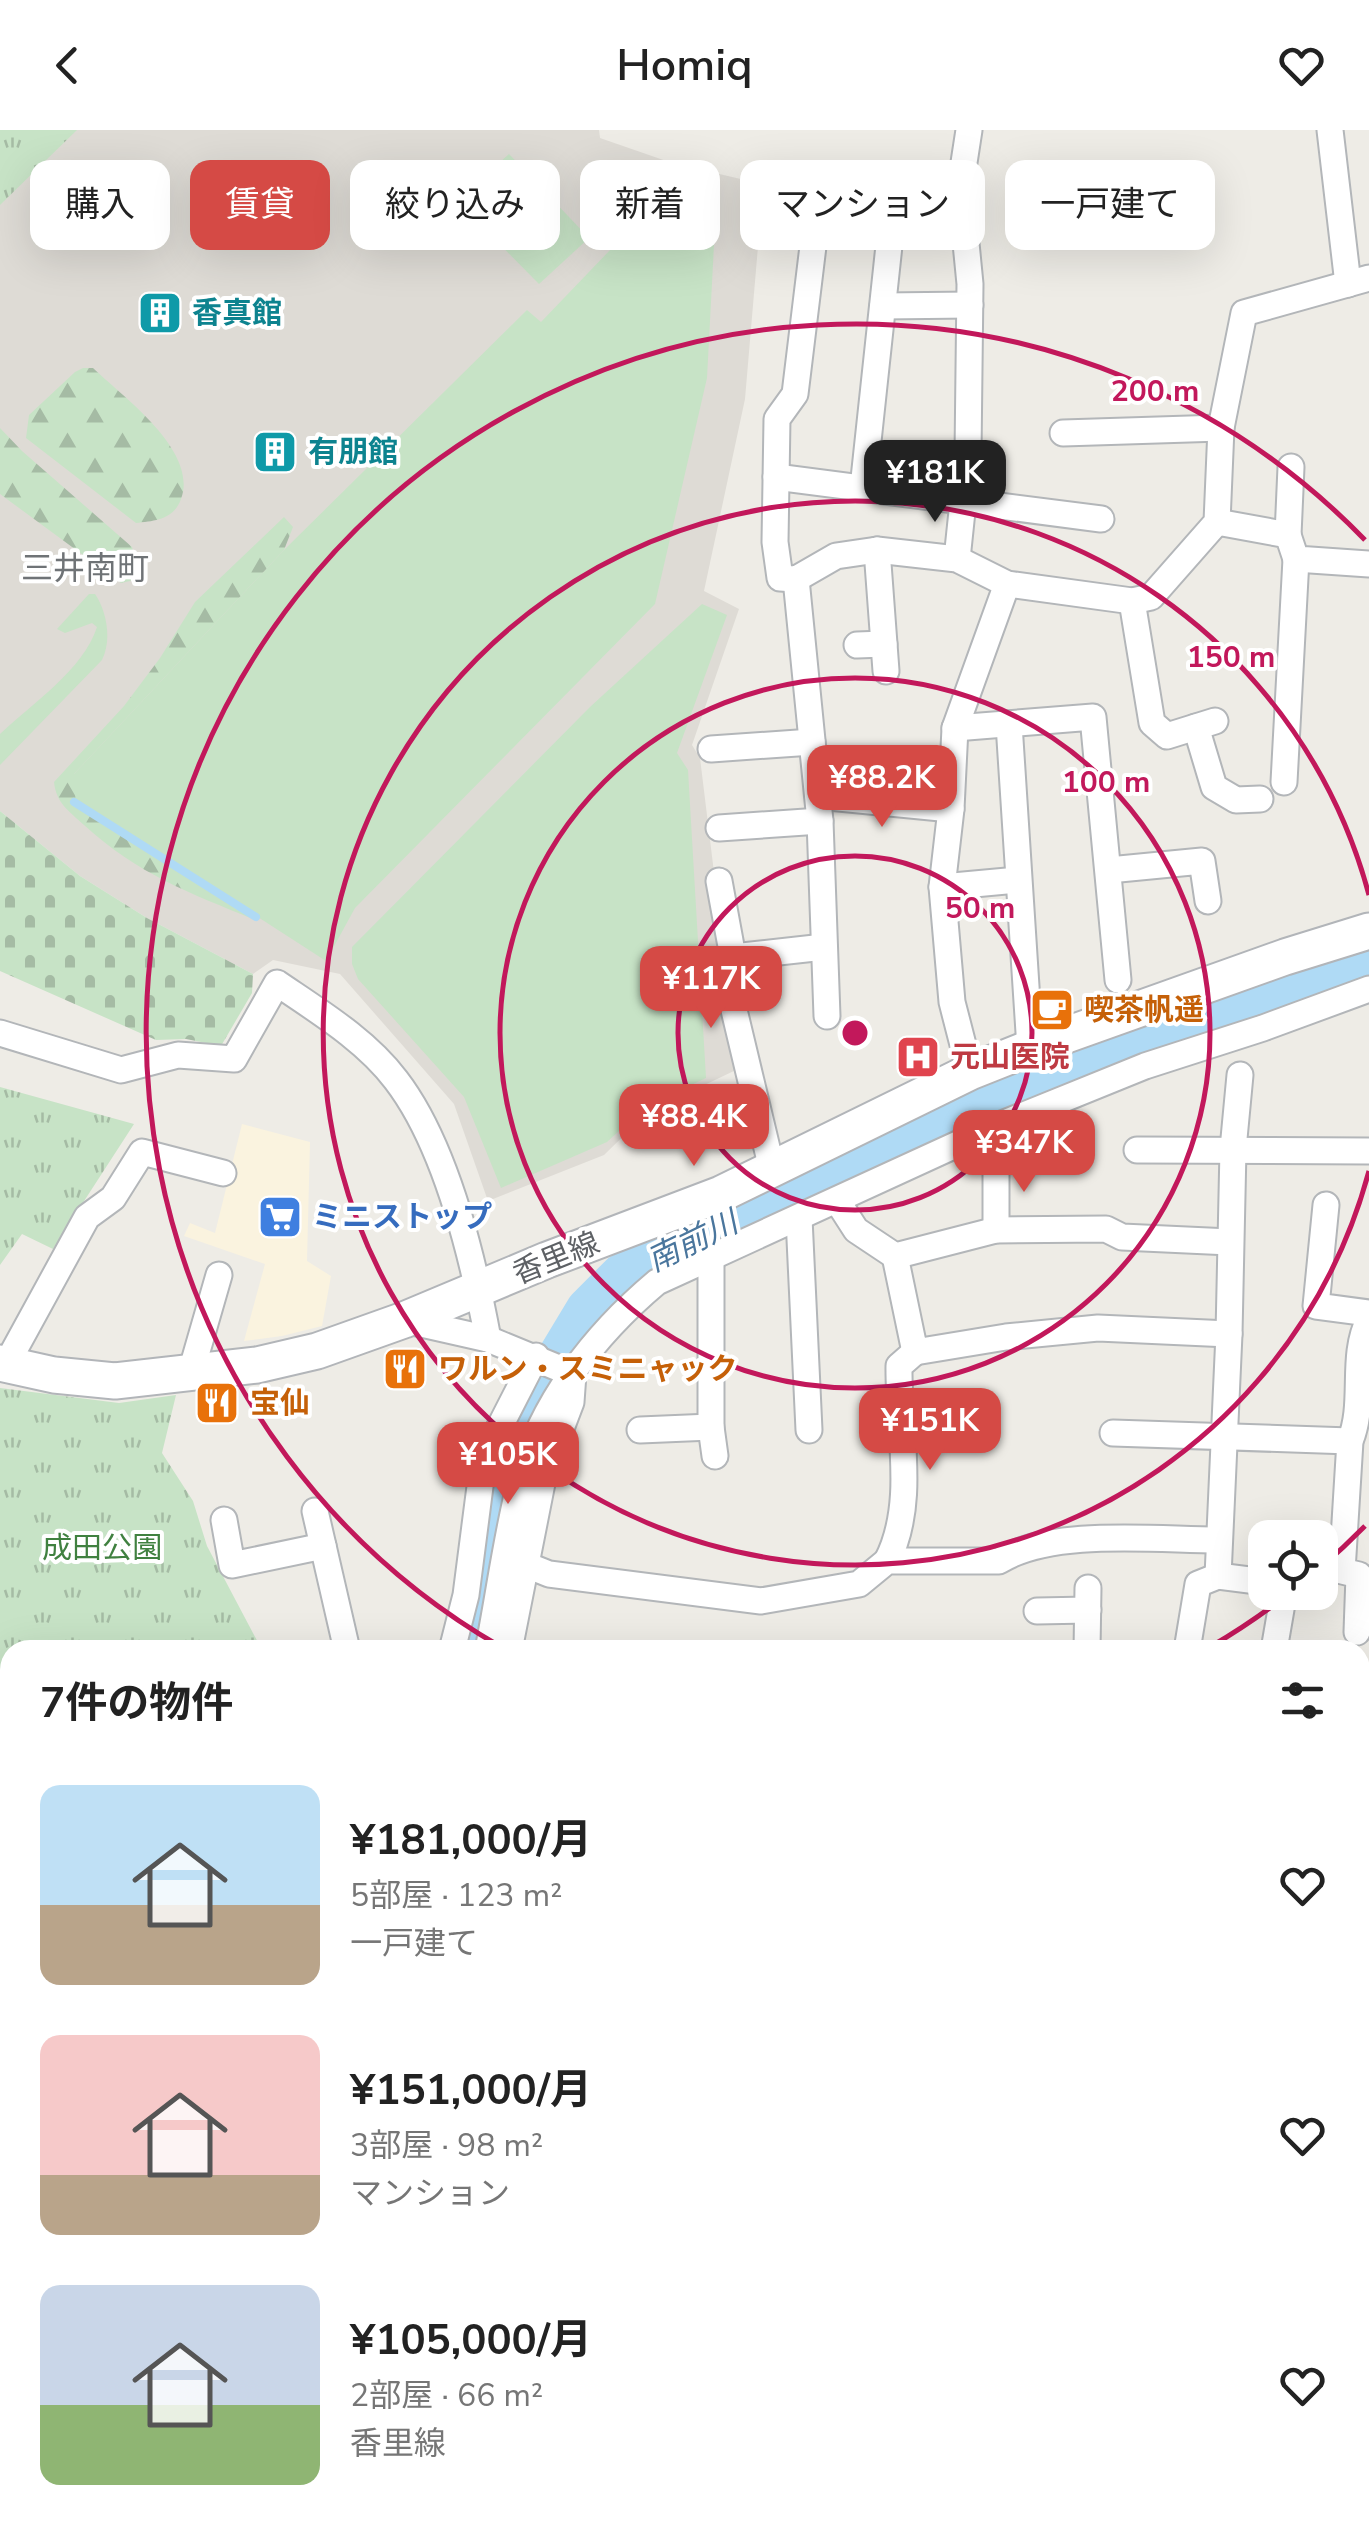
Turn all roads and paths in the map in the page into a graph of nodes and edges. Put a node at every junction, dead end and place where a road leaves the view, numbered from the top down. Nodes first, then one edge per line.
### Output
1 (969, 130) edge
2 (1330, 130) edge
3 (812, 250) edge
4 (888, 250) edge
5 (1359, 281) edge
6 (970, 304) junction
7 (882, 306) junction
8 (1221, 428) junction
9 (1064, 433) dead end
10 (1292, 467) dead end
11 (776, 477) junction
12 (863, 488) junction
13 (964, 501) junction
14 (1101, 519) dead end
15 (1217, 522) junction
16 (1292, 547) junction
17 (877, 550) junction
18 (958, 559) junction
19 (1369, 564) edge
20 (796, 579) junction
21 (1007, 584) junction
22 (1132, 601) junction
23 (884, 644) junction
24 (857, 645) dead end
25 (886, 671) dead end
26 (1009, 724) junction
27 (955, 728) junction
28 (812, 742) junction
29 (711, 749) dead end
30 (1284, 782) dead end
31 (1260, 799) dead end
32 (819, 808) junction
33 (951, 809) junction
34 (719, 828) dead end
35 (1108, 870) junction
36 (1018, 880) junction
37 (720, 881) dead end
38 (942, 887) junction
39 (1208, 901) dead end
40 (1369, 931) edge
41 (824, 948) junction
42 (733, 957) junction
43 (1118, 980) dead end
44 (1369, 989) edge
45 (827, 1016) dead end
46 (0, 1033) edge
47 (1030, 1048) junction
48 (970, 1072) junction
49 (1240, 1075) dead end
50 (1233, 1149) junction
51 (1137, 1150) dead end
52 (1369, 1151) edge
53 (996, 1160) dead end
54 (772, 1169) junction
55 (224, 1173) dead end
56 (838, 1202) junction
57 (1326, 1205) dead end
58 (800, 1218) junction
59 (996, 1230) junction
60 (1230, 1242) junction
61 (711, 1256) junction
62 (895, 1256) junction
63 (219, 1275) dead end
64 (476, 1290) junction
65 (1369, 1319) edge
66 (404, 1320) junction
67 (1230, 1334) junction
68 (488, 1339) junction
69 (915, 1352) junction
70 (536, 1356) junction
71 (3, 1364) edge
72 (191, 1372) junction
73 (572, 1374) junction
74 (711, 1427) junction
75 (640, 1430) dead end
76 (809, 1430) dead end
77 (1113, 1434) dead end
78 (1224, 1439) junction
79 (1350, 1441) junction
80 (715, 1456) dead end
81 (314, 1511) dead end
82 (224, 1520) dead end
83 (474, 1522) junction
84 (512, 1523) junction
85 (1218, 1540) junction
86 (322, 1546) junction
87 (887, 1561) junction
88 (524, 1564) junction
89 (1218, 1576) junction
90 (1248, 1580) edge
91 (1281, 1610) edge
92 (1037, 1611) dead end
93 (1361, 1638) edge
94 (344, 1640) edge
95 (455, 1640) edge
96 (490, 1640) edge
97 (512, 1640) edge
98 (1087, 1640) edge
99 (1189, 1640) edge
100 (1276, 1640) edge

1 - 6 street
2 - 5 street
3 - 11 street
4 - 7 street
5 - 8 street
6 - 7 street
6 - 13 street
7 - 12 street
8 - 9 street
8 - 15 street
10 - 16 street
11 - 12 street
11 - 20 street
12 - 13 street
13 - 14 street
13 - 18 street
15 - 16 street
15 - 22 street
16 - 19 street
16 - 30 street
17 - 18 street
17 - 20 street
17 - 23 street
18 - 21 street
20 - 28 street
21 - 22 street
21 - 27 street
22 - 31 street
23 - 24 street
23 - 25 street
26 - 27 street
26 - 35 street
26 - 36 street
27 - 33 street
28 - 29 street
28 - 32 street
32 - 33 street
32 - 34 street
32 - 41 street
33 - 38 street
35 - 39 street
35 - 43 street
36 - 38 street
36 - 47 street
37 - 42 street
38 - 48 street
40 - 47 street, 香里線
41 - 42 street
41 - 45 street
42 - 54 street
44 - 56 street
46 - 64 street
47 - 48 street, 香里線
48 - 54 street, 香里線
49 - 50 street
50 - 51 street
50 - 52 street
50 - 60 street
53 - 59 street
54 - 64 street, 香里線
55 - 71 street
56 - 58 street
56 - 62 street
57 - 65 street
58 - 61 street
58 - 76 street
59 - 60 street
59 - 62 street
60 - 67 street
61 - 73 street
61 - 74 street
62 - 69 street
63 - 72 street
64 - 66 street, 香里線
64 - 68 street
65 - 79 street
66 - 68 street
66 - 72 street, 香里線
67 - 69 street
67 - 78 street
68 - 70 street
69 - 87 street
70 - 73 street
70 - 83 street
71 - 72 street, 香里線
73 - 84 street
73 - 88 street
74 - 75 street
74 - 80 street
77 - 78 street
78 - 79 street
78 - 85 street
79 - 93 street
81 - 86 street
82 - 86 street
83 - 84 street
83 - 95 street
84 - 96 street
85 - 87 street
85 - 89 street
86 - 94 street
87 - 88 street
88 - 97 street
89 - 90 street
89 - 99 street
91 - 100 street
92 - 98 street

